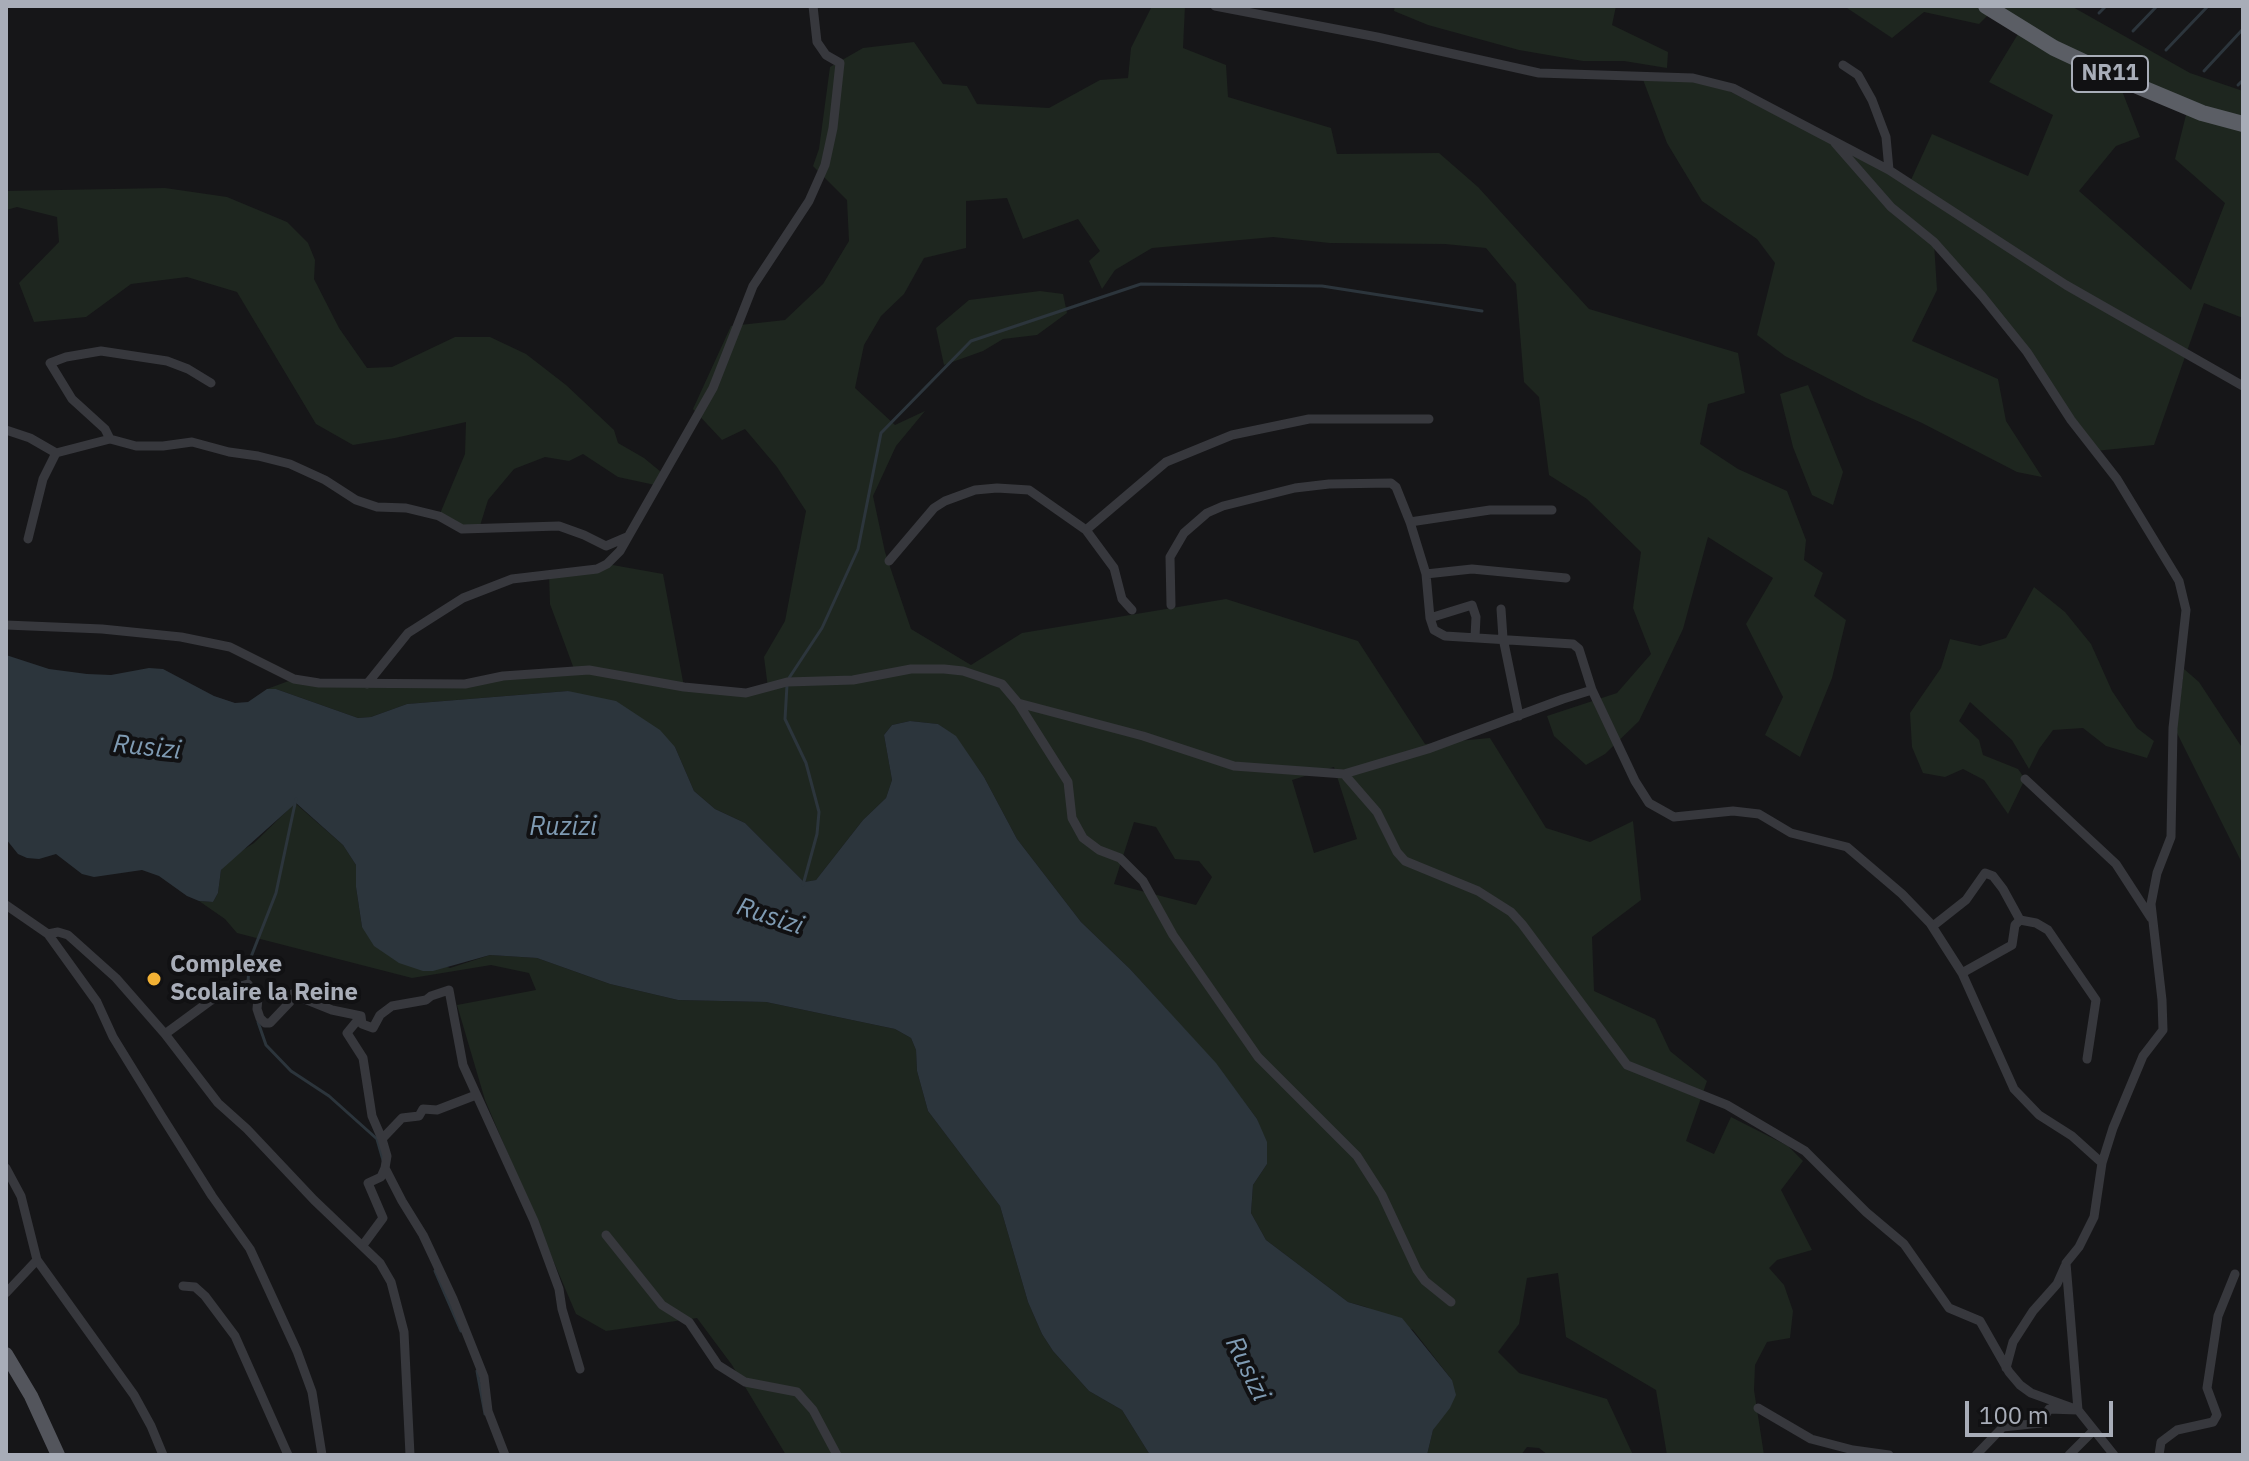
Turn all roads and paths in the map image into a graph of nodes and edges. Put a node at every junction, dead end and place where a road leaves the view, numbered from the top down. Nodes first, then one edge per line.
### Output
1 (813, 6) edge
2 (1215, 6) edge
3 (1986, 6) edge
4 (1843, 65) dead end
5 (2243, 124) edge
6 (1835, 143) junction
7 (1889, 170) junction
8 (211, 383) dead end
9 (2243, 386) edge
10 (1429, 419) dead end
11 (6, 430) edge
12 (110, 439) junction
13 (56, 453) junction
14 (1552, 510) dead end
15 (1410, 522) junction
16 (1086, 530) junction
17 (627, 537) junction
18 (28, 539) dead end
19 (889, 561) dead end
20 (1426, 574) junction
21 (1566, 578) dead end
22 (1171, 605) dead end
23 (1501, 609) dead end
24 (1132, 610) dead end
25 (1430, 618) junction
26 (6, 625) edge
27 (1475, 637) junction
28 (1503, 638) junction
29 (367, 684) junction
30 (1592, 690) junction
31 (1018, 703) junction
32 (1519, 716) junction
33 (1344, 774) junction
34 (2025, 779) dead end
35 (6, 905) edge
36 (2020, 920) junction
37 (2153, 921) junction
38 (1933, 926) junction
39 (48, 934) junction
40 (1962, 973) junction
41 (361, 1016) junction
42 (165, 1034) junction
43 (2087, 1059) dead end
44 (476, 1095) junction
45 (382, 1139) junction
46 (2102, 1163) junction
47 (6, 1168) edge
48 (385, 1168) junction
49 (606, 1235) dead end
50 (363, 1245) junction
51 (37, 1260) junction
52 (2066, 1263) junction
53 (2235, 1274) dead end
54 (183, 1286) dead end
55 (6, 1293) edge
56 (1451, 1302) dead end
57 (6, 1354) edge
58 (2006, 1368) junction
59 (580, 1369) dead end
60 (1758, 1408) dead end
61 (2078, 1410) junction
62 (2093, 1431) junction
63 (58, 1455) edge
64 (163, 1455) edge
65 (288, 1455) edge
66 (322, 1455) edge
67 (410, 1455) edge
68 (505, 1455) edge
69 (837, 1455) edge
70 (1889, 1455) edge
71 (1976, 1455) edge
72 (2069, 1455) edge
73 (2114, 1455) edge
74 (2159, 1455) edge

1 - 17 street
2 - 6 street
3 - 5 highway, NR11
4 - 7 street
6 - 7 street
6 - 37 street
7 - 9 street
8 - 12 street
10 - 16 street
11 - 13 street
12 - 13 street
12 - 17 street
13 - 18 street
14 - 15 street
15 - 20 street
15 - 22 street
16 - 19 street
16 - 24 street
17 - 29 street
20 - 21 street
20 - 25 street
23 - 28 street
25 - 27 street
25 - 27 street
26 - 29 street
27 - 28 street
28 - 30 street
28 - 32 street
29 - 31 street
30 - 32 street
30 - 38 street
31 - 33 street
31 - 56 street
32 - 33 street
33 - 58 street
34 - 37 street
35 - 39 street
36 - 38 street
36 - 40 street
36 - 43 street
37 - 46 street
38 - 40 street
39 - 42 street
39 - 66 street
40 - 46 street
41 - 42 street
41 - 44 street
41 - 45 street
42 - 50 street
44 - 45 street
44 - 59 street
45 - 48 street
46 - 52 street
47 - 51 street
48 - 50 street
48 - 68 street
49 - 69 street
50 - 67 street
51 - 55 street
51 - 64 street
52 - 58 street
52 - 61 street
53 - 74 street
54 - 65 street
57 - 63 main road
58 - 61 street
60 - 70 street
61 - 62 street
61 - 71 street
62 - 72 street
62 - 73 street

